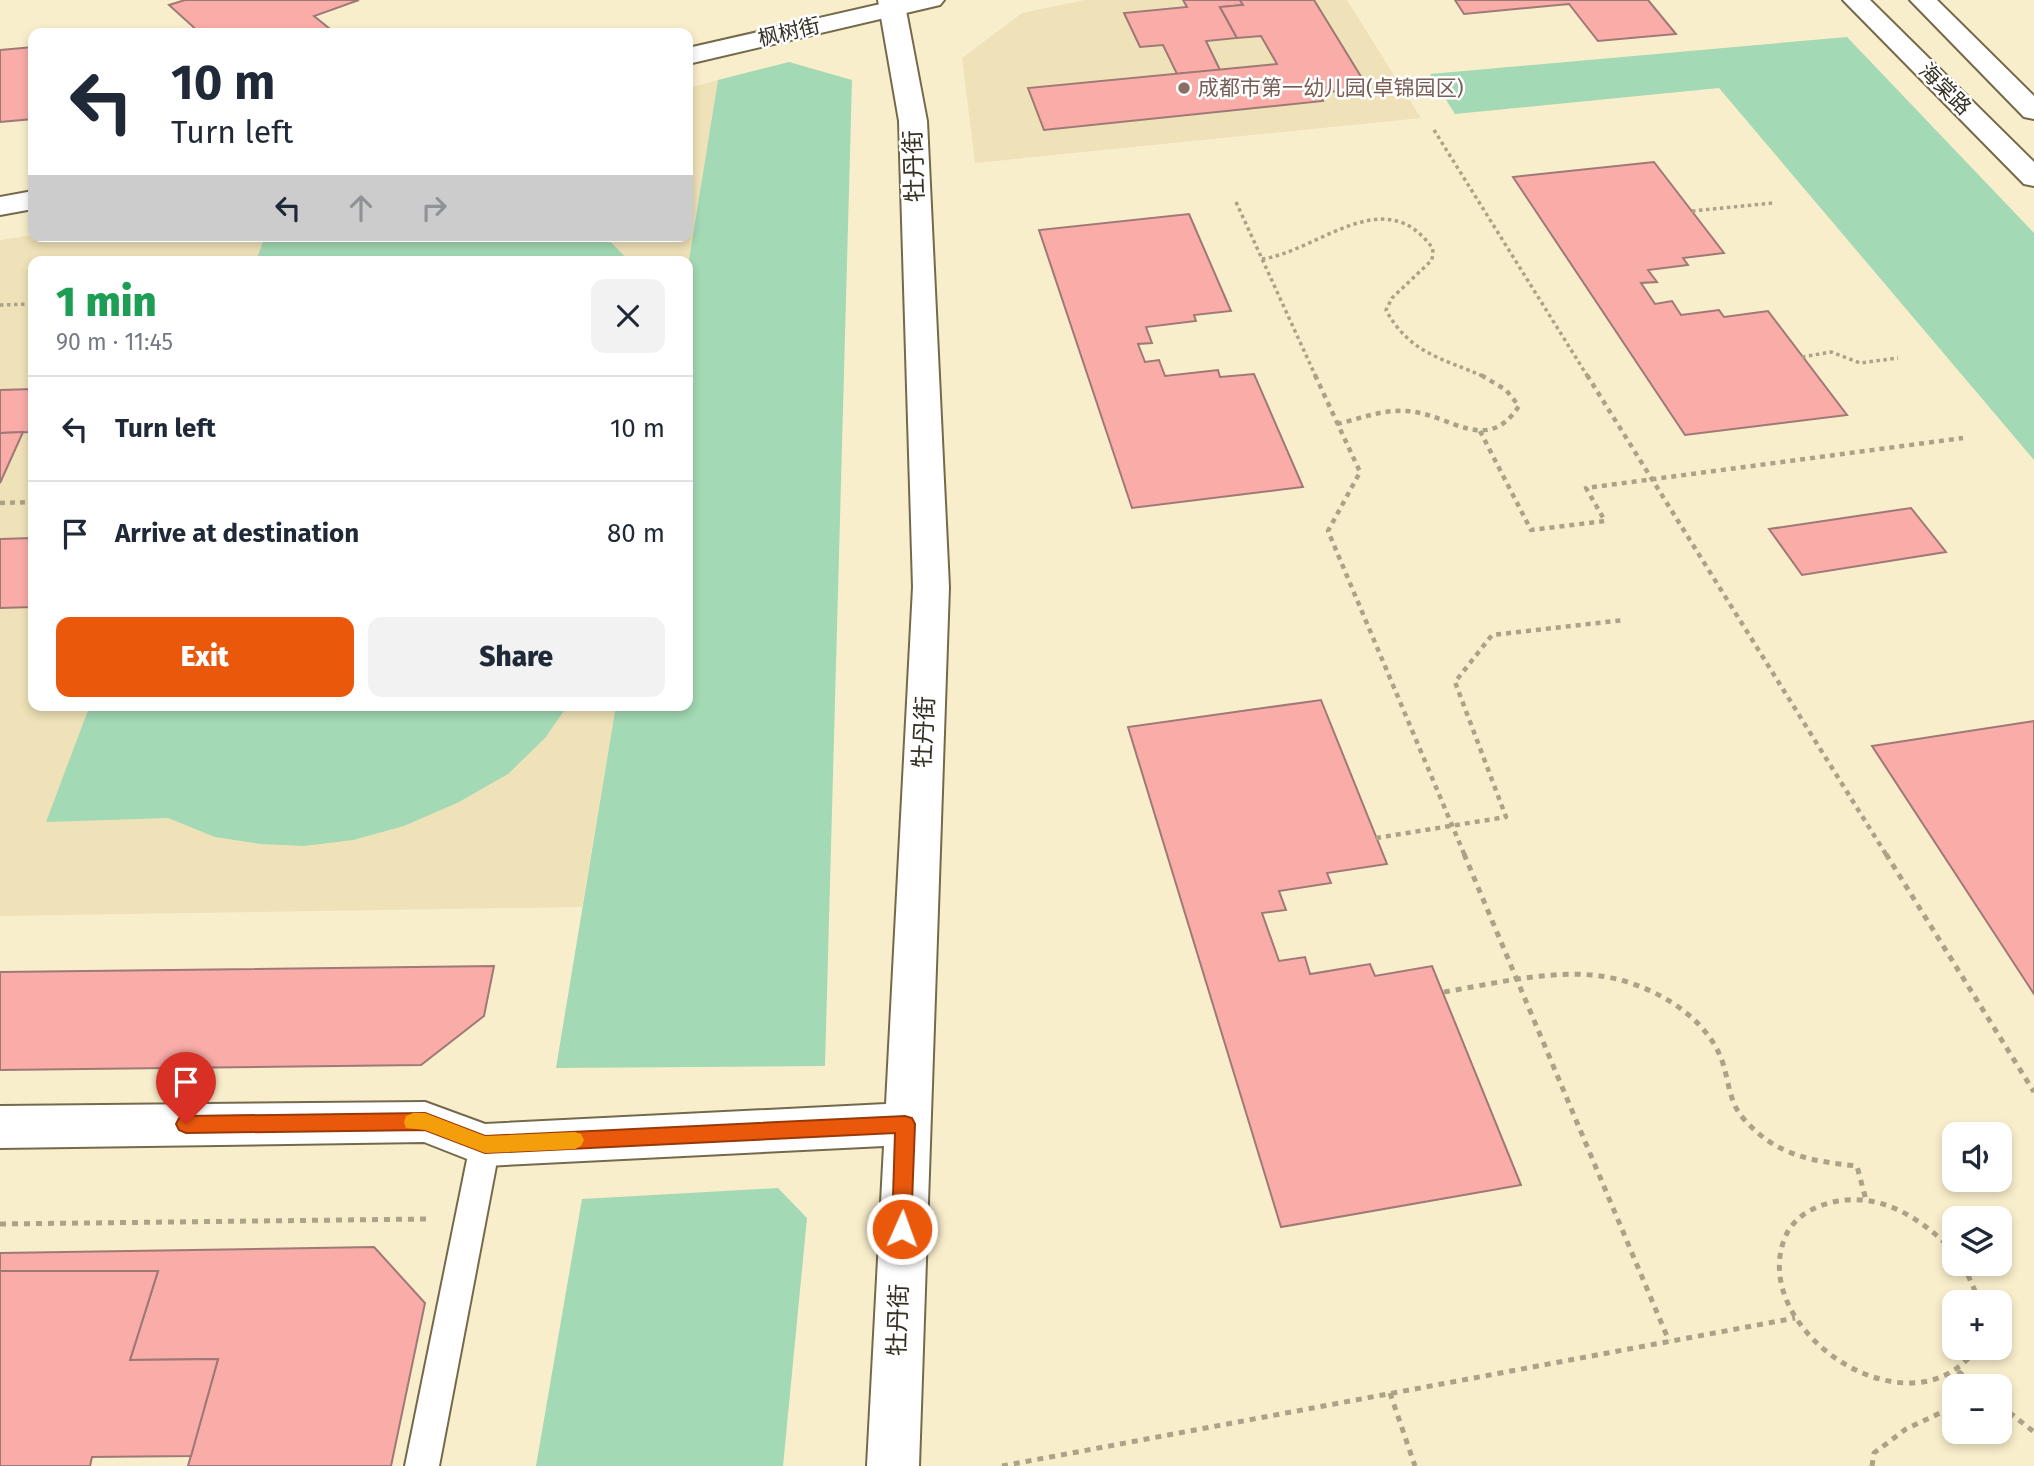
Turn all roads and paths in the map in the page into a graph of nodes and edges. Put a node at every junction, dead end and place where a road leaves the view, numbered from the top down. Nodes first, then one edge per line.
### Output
1 (931, 0) edge
2 (1856, 0) edge
3 (1923, 0) edge
4 (892, 4) edge
5 (693, 55) edge
6 (2034, 111) edge
7 (1434, 130) dead end
8 (2034, 178) edge
9 (28, 201) edge
10 (1236, 202) dead end
11 (1773, 203) dead end
12 (0, 206) edge
13 (1692, 211) dead end
14 (1262, 259) junction
15 (28, 304) edge
16 (0, 305) edge
17 (1802, 357) dead end
18 (1898, 358) dead end
19 (1337, 424) junction
20 (1480, 432) junction
21 (1963, 438) dead end
22 (1652, 480) junction
23 (28, 502) edge
24 (0, 503) edge
25 (1624, 620) dead end
26 (1451, 826) junction
27 (1376, 838) dead end
28 (1517, 982) junction
29 (1444, 992) dead end
30 (2034, 1092) edge
31 (905, 1124) junction
32 (0, 1127) edge
33 (485, 1144) junction
34 (1866, 1200) junction
35 (470, 1219) junction
36 (0, 1224) edge
37 (1942, 1239) edge
38 (1795, 1318) junction
39 (1668, 1340) junction
40 (1969, 1360) edge
41 (1957, 1370) junction
42 (1962, 1374) edge
43 (1390, 1394) junction
44 (1942, 1415) edge
45 (2012, 1415) edge
46 (2034, 1432) edge
47 (422, 1466) edge
48 (893, 1466) edge
49 (1002, 1466) edge
50 (1415, 1466) edge
51 (1872, 1466) edge

1 - 4 street, 枫树街
2 - 8 street, 海棠路
3 - 6 street, 海棠路
4 - 5 street, 枫树街
4 - 31 street, 牡丹街
7 - 22 path
9 - 12 street
10 - 14 path
11 - 13 path
14 - 19 path
14 - 20 path
15 - 16 path
17 - 18 path
19 - 20 path
19 - 26 path
20 - 22 path
21 - 22 path
22 - 30 path
23 - 24 path
25 - 26 path
26 - 27 path
26 - 28 path
28 - 29 path
28 - 34 path
28 - 39 path
31 - 33 street
31 - 48 street, 牡丹街
32 - 33 street
33 - 35 lane
34 - 37 path
34 - 38 path
35 - 36 path
35 - 47 lane
38 - 39 path
38 - 41 path
39 - 43 path
40 - 41 path
41 - 42 path
43 - 49 path
43 - 50 path
44 - 51 path
45 - 46 path

